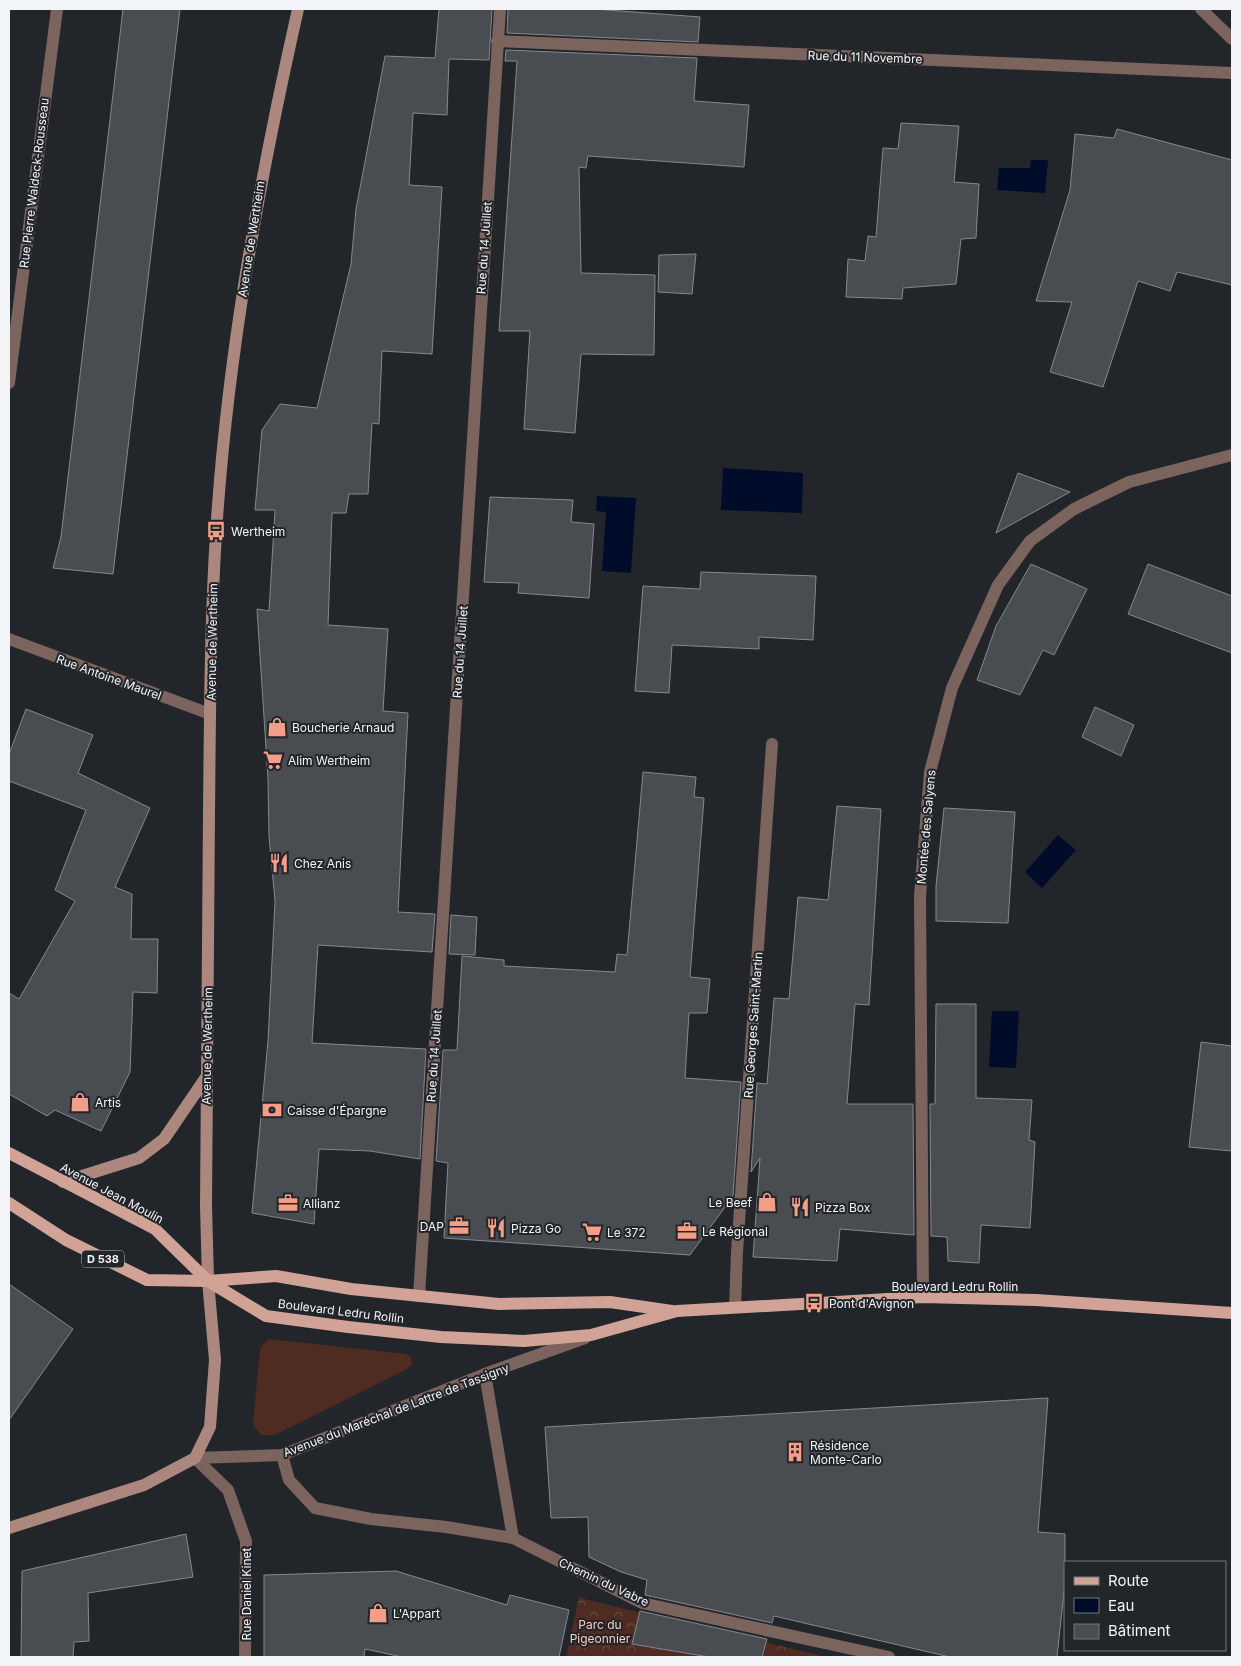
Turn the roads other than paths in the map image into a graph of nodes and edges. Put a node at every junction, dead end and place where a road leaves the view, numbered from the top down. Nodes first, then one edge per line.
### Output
1 (57, 9) edge
2 (298, 9) edge
3 (500, 9) edge
4 (1201, 9) edge
5 (1232, 39) edge
6 (497, 42) junction
7 (1232, 73) edge
8 (10, 358) edge
9 (9, 383) edge
10 (1232, 456) edge
11 (9, 639) edge
12 (210, 714) junction
13 (772, 744) dead end
14 (207, 1076) junction
15 (9, 1153) edge
16 (63, 1182) junction
17 (9, 1203) edge
18 (208, 1281) junction
19 (419, 1296) junction
20 (923, 1297) junction
21 (735, 1307) junction
22 (677, 1311) junction
23 (1232, 1313) edge
24 (591, 1336) junction
25 (485, 1374) junction
26 (282, 1455) junction
27 (195, 1458) junction
28 (9, 1528) edge
29 (513, 1538) junction
30 (245, 1657) edge
31 (889, 1657) edge

1 - 8 street, Rue Pierre Waldeck-Rousseau
2 - 12 street, Avenue de Wertheim
3 - 6 street, Rue du 14 Juillet
4 - 5 street
6 - 7 street, Rue du 11 Novembre
6 - 19 street, Rue du 14 Juillet
8 - 9 street, Rue Pierre Waldeck-Rousseau
10 - 20 street, Montée des Salyens
11 - 12 street, Rue Antoine Maurel
12 - 14 street, Avenue de Wertheim
13 - 21 street, Rue Georges Saint-Martin
14 - 16 street
14 - 18 street, Avenue de Wertheim
15 - 16 main road, Avenue Jean Moulin
16 - 18 main road, Avenue Jean Moulin
17 - 18 main road, D 538
18 - 19 main road, Boulevard Ledru Rollin
18 - 24 main road, Boulevard Ledru Rollin
18 - 27 street
19 - 22 main road, Boulevard Ledru Rollin
20 - 21 main road, Boulevard Ledru Rollin
20 - 23 main road, Boulevard Ledru Rollin
21 - 22 main road, Boulevard Ledru Rollin
22 - 24 main road, Boulevard Ledru Rollin
24 - 25 street, Avenue du Maréchal de Lattre de Tassigny
25 - 26 street, Avenue du Maréchal de Lattre de Tassigny
25 - 29 street
26 - 27 street, Avenue du Maréchal de Lattre de Tassigny
26 - 29 street, Chemin du Vabre
27 - 28 street, Avenue du Maréchal de Lattre de Tassigny
27 - 30 street, Rue Daniel Kinet
29 - 31 street, Chemin du Vabre

